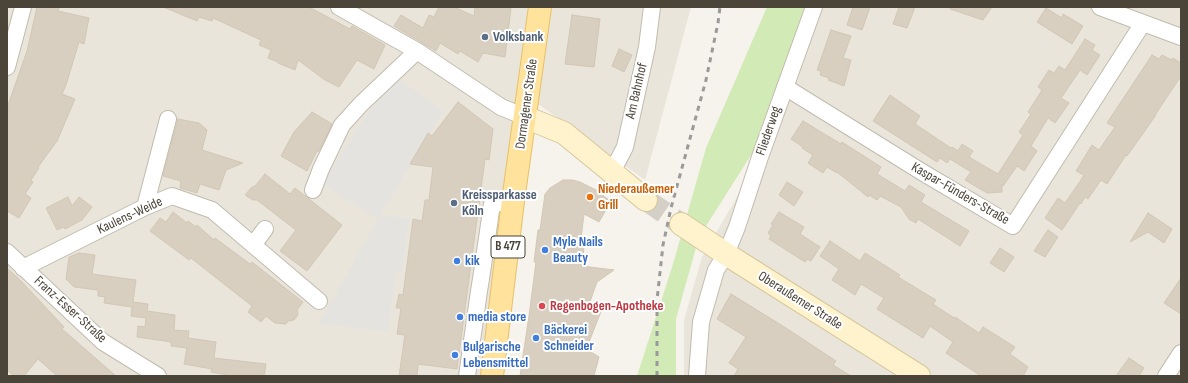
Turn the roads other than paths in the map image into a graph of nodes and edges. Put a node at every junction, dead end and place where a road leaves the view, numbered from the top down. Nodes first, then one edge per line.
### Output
1 (23, 7) edge
2 (339, 7) edge
3 (540, 7) edge
4 (652, 7) edge
5 (814, 7) edge
6 (1100, 7) edge
7 (1143, 23) junction
8 (1181, 37) edge
9 (417, 51) junction
10 (7, 67) edge
11 (785, 87) junction
12 (525, 118) junction
13 (168, 119) dead end
14 (612, 172) junction
15 (313, 190) dead end
16 (646, 200) tunnel mouth
17 (513, 201) junction
18 (145, 207) junction
19 (681, 224) tunnel mouth
20 (265, 229) dead end
21 (253, 245) junction
22 (7, 252) edge
23 (726, 254) junction
24 (23, 268) junction
25 (319, 301) dead end
26 (1181, 353) edge
27 (158, 376) edge
28 (467, 376) edge
29 (492, 376) edge
30 (697, 376) edge
31 (919, 376) edge
32 (1166, 376) edge

1 - 10 street
2 - 9 street
3 - 12 main road, Dormagener Straße / B 477
4 - 14 street, Am Bahnhof
5 - 11 street, Fliederweg
6 - 7 street
7 - 8 street
7 - 11 street, Kaspar-Fünders-Straße
9 - 12 street
9 - 15 street
11 - 23 street, Fliederweg
12 - 14 main road
12 - 17 main road, Dormagener Straße / B 477
13 - 18 street
14 - 16 main road
17 - 28 street
17 - 29 main road, Dormagener Straße / B 477
18 - 21 street, Kaulens-Weide
18 - 24 street, Kaulens-Weide
19 - 23 main road, Oberaußemer Straße
20 - 21 street
21 - 25 street, Kaulens-Weide
22 - 24 street, Franz-Esser-Straße
23 - 30 street, Fliederweg
23 - 31 main road, Oberaußemer Straße
24 - 27 street, Franz-Esser-Straße
26 - 32 street

